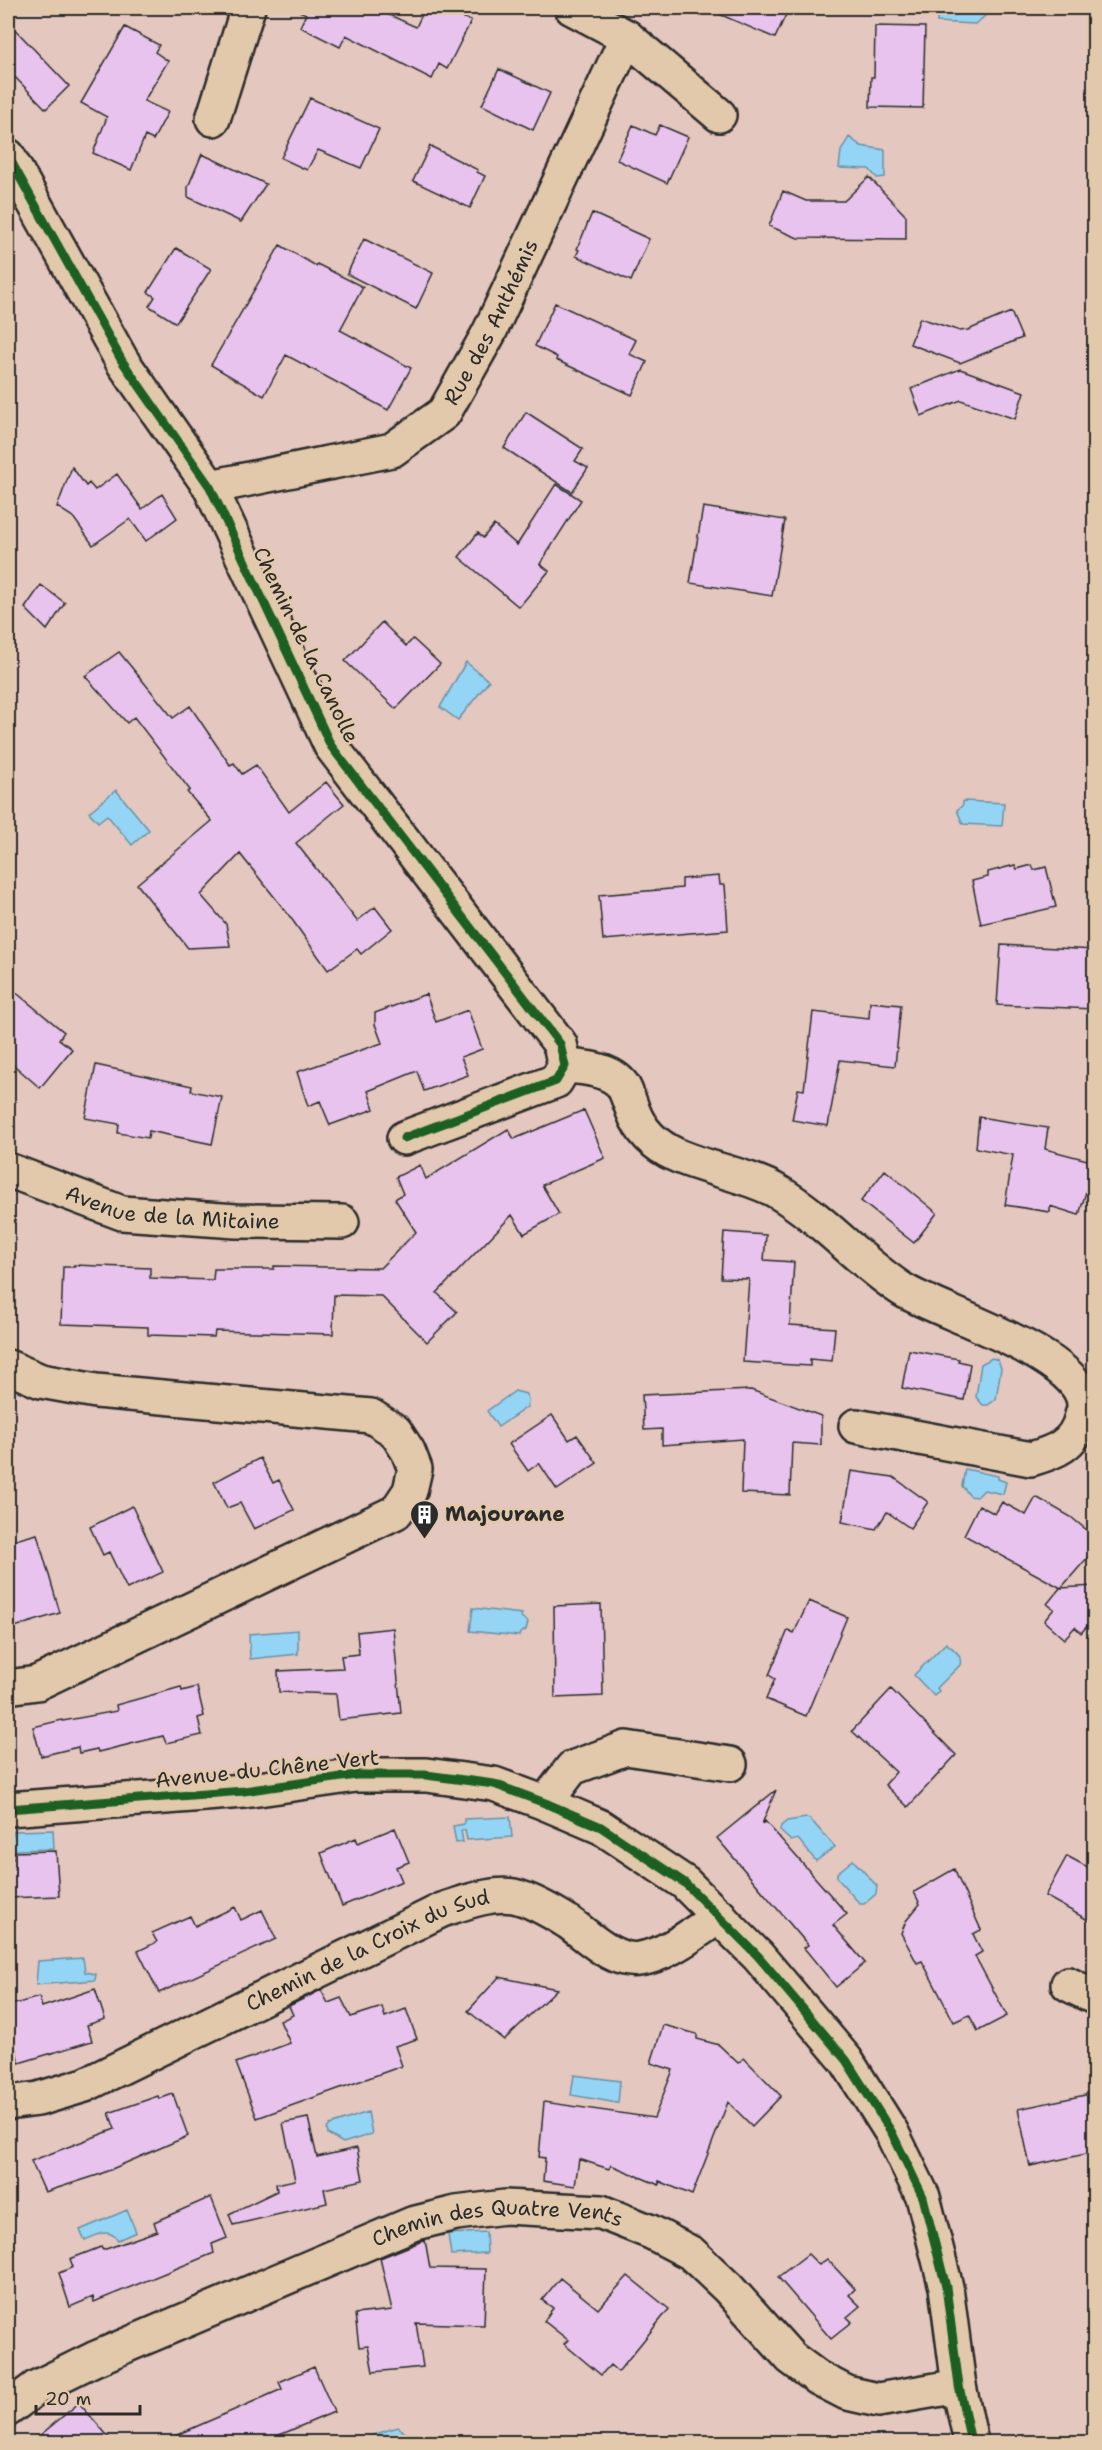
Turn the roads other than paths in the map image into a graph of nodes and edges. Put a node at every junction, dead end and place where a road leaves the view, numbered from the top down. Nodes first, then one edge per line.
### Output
1 (248, 8) edge
2 (572, 8) edge
3 (627, 37) junction
4 (719, 115) dead end
5 (213, 119) dead end
6 (8, 156) edge
7 (210, 487) junction
8 (565, 1066) junction
9 (404, 1138) dead end
10 (8, 1170) edge
11 (342, 1222) dead end
12 (8, 1367) edge
13 (856, 1426) dead end
14 (8, 1687) edge
15 (730, 1764) dead end
16 (545, 1803) junction
17 (8, 1809) edge
18 (720, 1916) junction
19 (8, 2103) edge
20 (960, 2386) junction
21 (8, 2409) edge
22 (971, 2442) edge

1 - 5 street
2 - 3 street
3 - 4 street
3 - 7 street, Rue des Anthémis
6 - 7 street, Chemin de la Canolle
7 - 8 street, Chemin de la Canolle
8 - 9 street
8 - 13 street
10 - 11 street, Avenue de la Mitaine
12 - 14 street
15 - 16 street
16 - 17 street, Avenue du Chêne Vert
16 - 18 street, Avenue du Chêne Vert
18 - 19 street, Chemin de la Croix du Sud
18 - 20 street, Avenue du Chêne Vert
20 - 21 street, Chemin des Quatre Vents
20 - 22 street, Avenue du Chêne Vert

